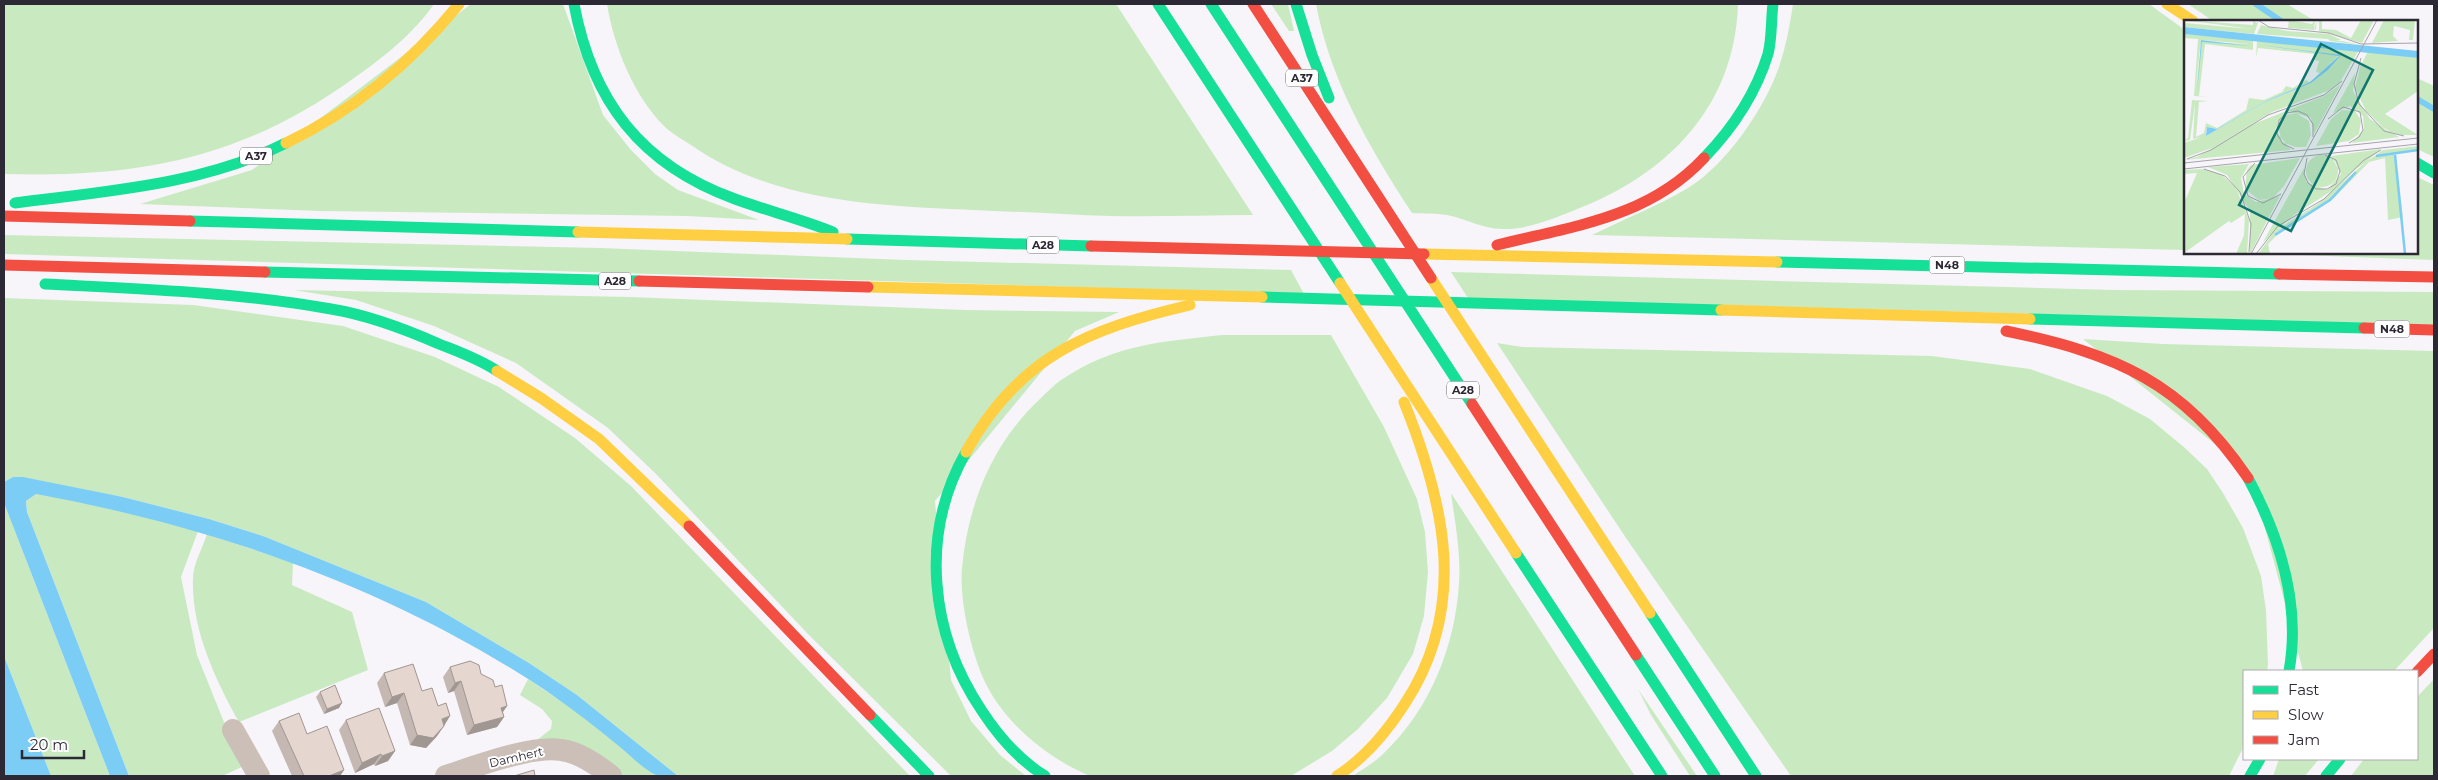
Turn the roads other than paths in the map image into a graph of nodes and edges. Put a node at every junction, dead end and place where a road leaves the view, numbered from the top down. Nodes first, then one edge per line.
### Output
1 (459, 4) edge
2 (574, 4) edge
3 (1158, 4) edge
4 (1211, 4) edge
5 (1253, 4) edge
6 (1296, 4) edge
7 (1774, 4) edge
8 (2167, 4) edge
9 (2191, 20) edge
10 (1351, 152) junction
11 (2418, 164) edge
12 (2434, 173) edge
13 (4, 205) edge
14 (4, 216) edge
15 (853, 239) junction
16 (1460, 254) junction
17 (4, 265) edge
18 (2434, 277) edge
19 (32, 284) dead end
20 (1225, 297) junction
21 (1492, 304) joint
22 (1939, 317) junction
23 (1371, 328) junction
24 (2434, 330) edge
25 (2434, 654) edge
26 (2289, 670) edge
27 (2418, 671) edge
28 (233, 730) dead end
29 (1728, 733) junction
30 (2259, 760) edge
31 (2339, 760) edge
32 (259, 776) edge
33 (446, 776) edge
34 (612, 776) edge
35 (930, 776) edge
36 (1045, 776) edge
37 (1337, 776) edge
38 (1662, 776) edge
39 (1715, 776) edge
40 (1756, 776) edge
41 (1766, 776) edge
42 (2250, 776) edge
43 (2326, 776) edge

1 - 13 highway, A37
2 - 15 highway, A28
3 - 23 highway
4 - 39 highway, A28
5 - 10 highway, A37
6 - 10 highway, A28
7 - 16 highway, A28
8 - 9 highway
10 - 29 highway, A28
11 - 12 highway
14 - 15 highway, A28
15 - 16 highway, A28
16 - 18 highway, N48
17 - 20 highway, A28
19 - 35 highway
20 - 21 highway, A28
20 - 36 highway, A28
21 - 22 highway, N48
22 - 24 highway, N48
22 - 26 highway, N48
23 - 37 highway
23 - 38 highway
25 - 27 highway
28 - 32 street
29 - 40 highway, A28
29 - 41 highway
30 - 42 highway
31 - 43 highway
33 - 34 street, Damhert

